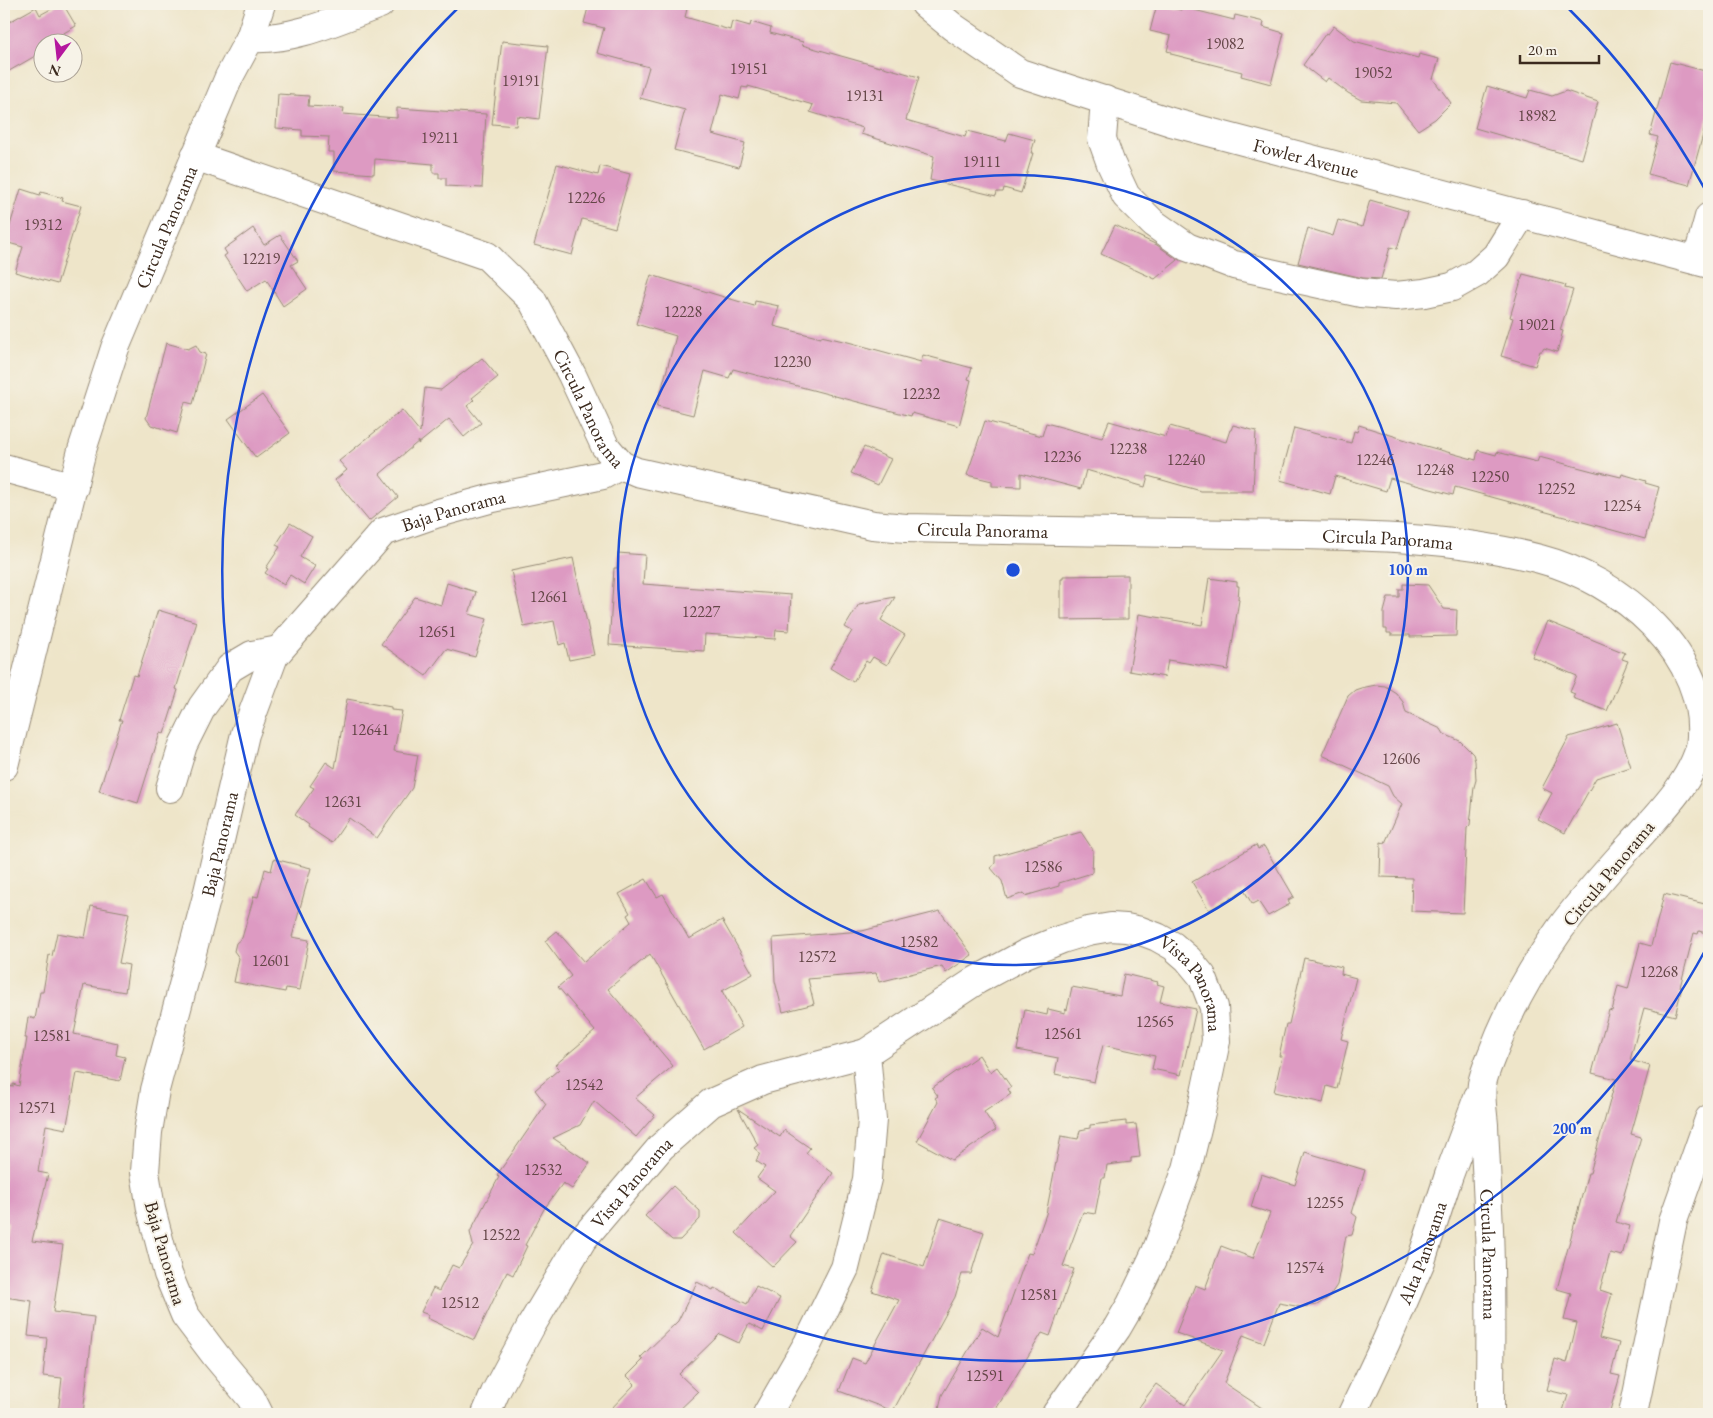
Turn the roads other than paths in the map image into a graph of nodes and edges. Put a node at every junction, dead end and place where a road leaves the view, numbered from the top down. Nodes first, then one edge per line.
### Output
1 (261, 4) edge
2 (380, 4) edge
3 (925, 4) edge
4 (250, 38) junction
5 (1105, 100) junction
6 (195, 156) junction
7 (1522, 214) junction
8 (1709, 217) edge
9 (1703, 262) edge
10 (621, 464) junction
11 (4, 468) edge
12 (74, 487) junction
13 (278, 650) junction
14 (4, 766) edge
15 (170, 788) dead end
16 (866, 1053) junction
17 (1482, 1086) junction
18 (1709, 1119) edge
19 (259, 1414) edge
20 (486, 1414) edge
21 (766, 1414) edge
22 (1056, 1414) edge
23 (1352, 1414) edge
24 (1490, 1414) edge
25 (1633, 1414) edge

1 - 4 street
2 - 4 street
3 - 5 street, Fowler Avenue
4 - 6 street
5 - 7 street, Fowler Avenue
5 - 7 street
6 - 10 street, Circula Panorama
6 - 12 street, Circula Panorama
7 - 9 street, Fowler Avenue
8 - 9 street
10 - 13 street, Baja Panorama
10 - 17 street, Circula Panorama
11 - 12 street
12 - 14 street, Circula Panorama
13 - 15 street
13 - 19 street, Baja Panorama
16 - 20 street, Vista Panorama
16 - 21 street
16 - 22 street, Vista Panorama
17 - 23 street, Alta Panorama
17 - 24 street, Circula Panorama
18 - 25 street

